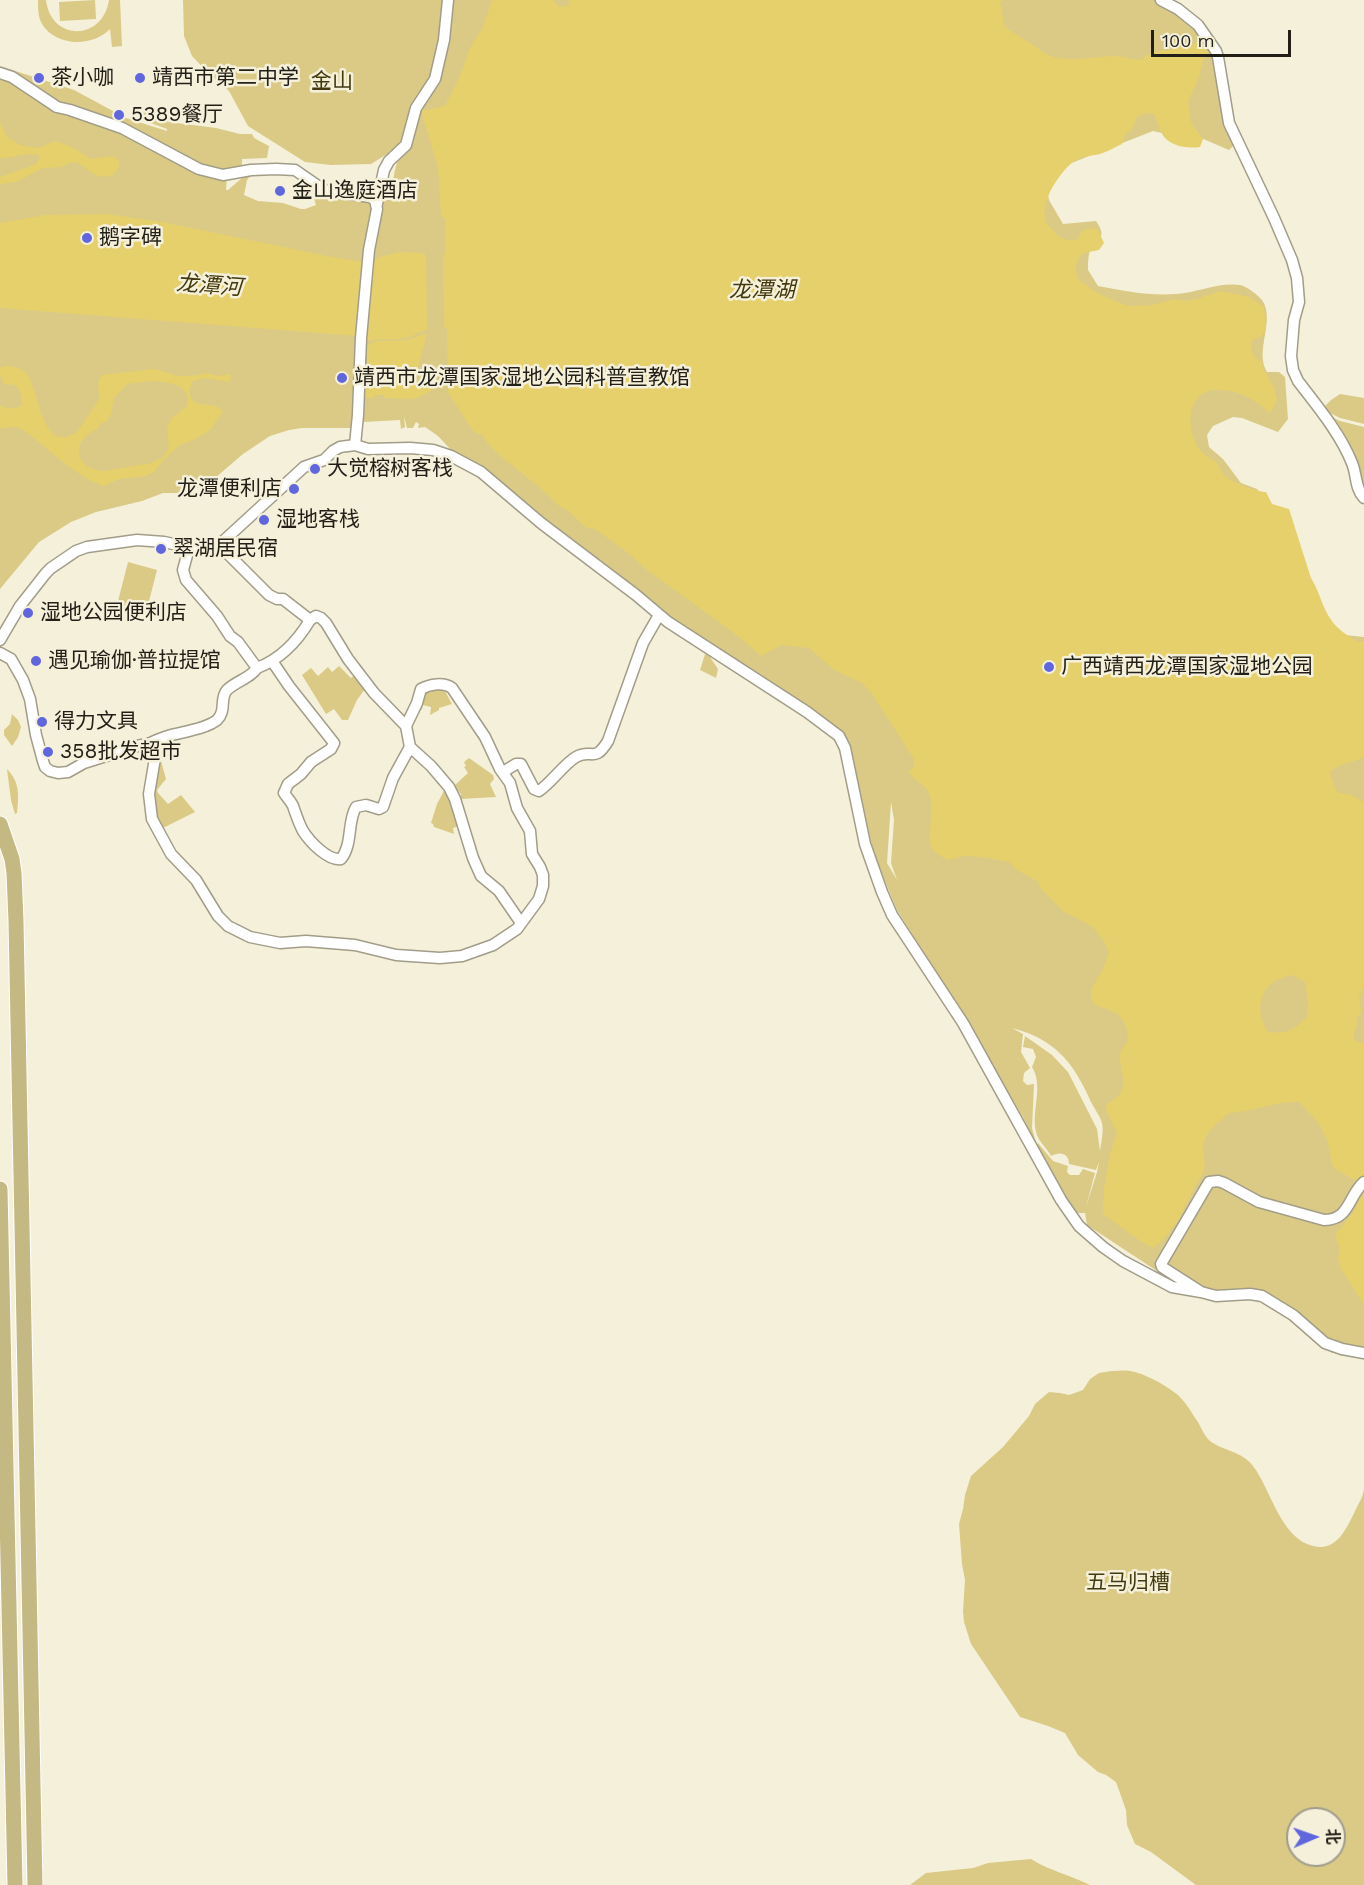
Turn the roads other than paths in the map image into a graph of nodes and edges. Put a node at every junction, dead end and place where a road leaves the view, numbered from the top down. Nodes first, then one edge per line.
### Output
1 (448, 0) edge
2 (1161, 0) edge
3 (0, 73) edge
4 (377, 204) junction
5 (355, 445) junction
6 (1364, 498) edge
7 (219, 545) junction
8 (189, 548) junction
9 (659, 615) junction
10 (310, 620) junction
11 (0, 640) edge
12 (0, 653) edge
13 (272, 661) junction
14 (257, 668) junction
15 (406, 726) junction
16 (146, 745) junction
17 (410, 747) junction
18 (503, 772) junction
19 (0, 824) edge
20 (521, 923) junction
21 (1361, 1184) edge
22 (0, 1189) edge
23 (1200, 1292) junction
24 (1364, 1353) edge
25 (5, 1737) edge
26 (15, 1885) edge
27 (35, 1885) edge

1 - 4 street
2 - 6 street
3 - 4 street
4 - 5 street
5 - 7 street
5 - 9 street
7 - 8 street
7 - 10 street
8 - 11 street
8 - 14 street
9 - 18 street
9 - 23 street
10 - 13 street
10 - 15 street
12 - 16 street
13 - 14 street
13 - 17 street
14 - 16 street
15 - 17 street
15 - 18 street
16 - 20 street
17 - 20 street
18 - 20 street
19 - 27 main road
21 - 23 street
22 - 25 main road
23 - 24 street
25 - 26 main road

